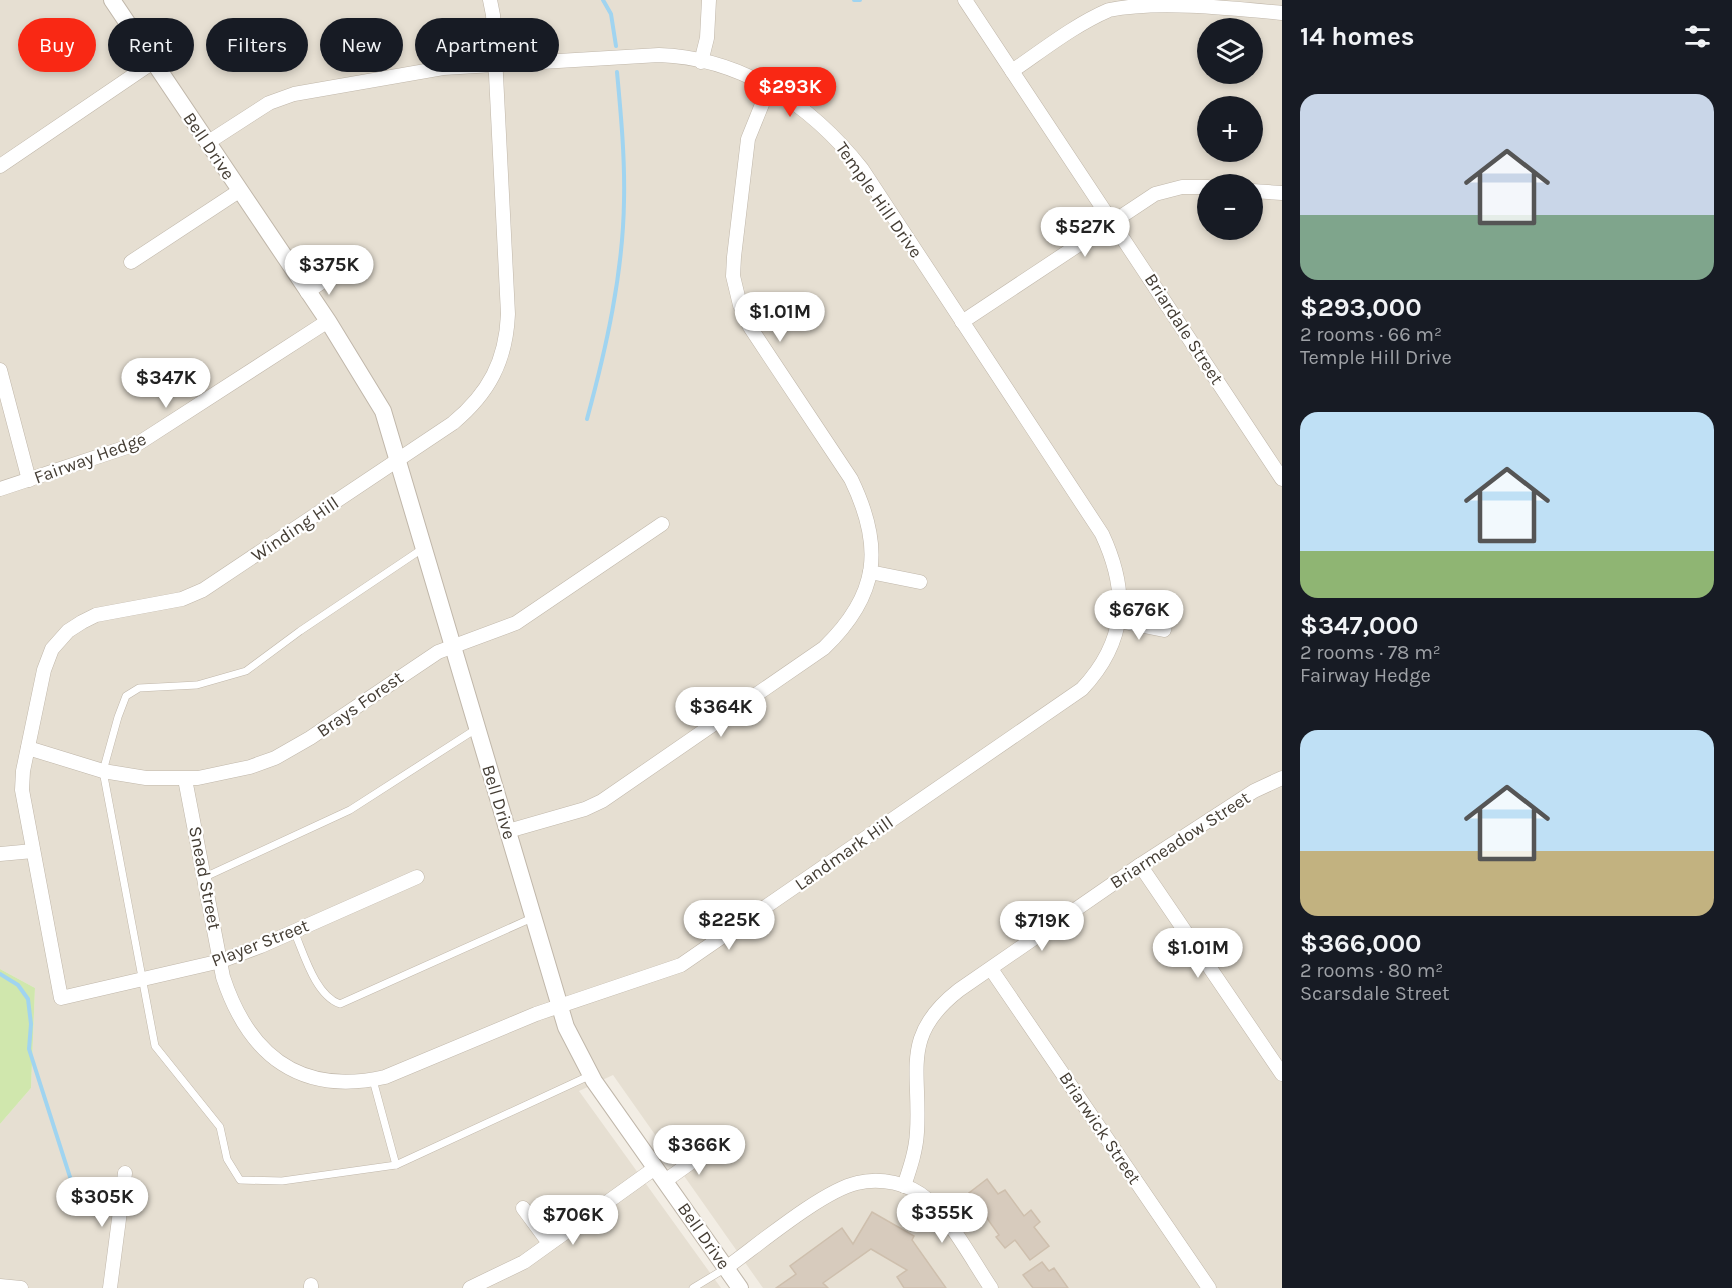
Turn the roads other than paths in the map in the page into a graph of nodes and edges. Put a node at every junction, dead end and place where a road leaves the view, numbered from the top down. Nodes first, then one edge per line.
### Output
1 (112, 0) edge
2 (490, 0) edge
3 (709, 0) edge
4 (965, 0) edge
5 (1155, 1) edge
6 (1282, 13) edge
7 (124, 18) edge
8 (491, 18) edge
9 (559, 61) edge
10 (701, 62) junction
11 (1012, 71) junction
12 (138, 72) edge
13 (160, 72) edge
14 (420, 72) edge
15 (495, 72) edge
16 (770, 87) junction
17 (207, 142) junction
18 (0, 166) edge
19 (1197, 187) edge
20 (239, 191) junction
21 (1263, 191) edge
22 (1282, 193) edge
23 (1112, 220) junction
24 (131, 262) dead end
25 (334, 274) dead end
26 (307, 292) junction
27 (328, 321) junction
28 (962, 322) junction
29 (0, 370) edge
30 (399, 460) junction
31 (1282, 479) edge
32 (29, 480) junction
33 (0, 489) edge
34 (663, 524) dead end
35 (425, 547) junction
36 (870, 572) junction
37 (920, 582) dead end
38 (1119, 621) junction
39 (1164, 630) dead end
40 (453, 645) junction
41 (476, 729) junction
42 (28, 748) junction
43 (103, 771) junction
44 (1282, 778) edge
45 (185, 779) junction
46 (508, 831) junction
47 (33, 850) junction
48 (0, 854) edge
49 (1140, 866) junction
50 (205, 877) junction
51 (417, 877) dead end
52 (532, 918) junction
53 (294, 931) junction
54 (221, 961) junction
55 (991, 969) junction
56 (143, 979) junction
57 (61, 998) joint
58 (560, 1005) junction
59 (257, 1041) joint
60 (1282, 1074) edge
61 (591, 1075) junction
62 (374, 1080) junction
63 (715, 1145) dead end
64 (396, 1165) junction
65 (125, 1173) dead end
66 (660, 1174) junction
67 (904, 1186) junction
68 (523, 1208) dead end
69 (549, 1243) junction
70 (726, 1268) junction
71 (0, 1286) edge
72 (477, 1287) edge
73 (21, 1288) edge
74 (111, 1288) edge
75 (693, 1288) edge
76 (741, 1288) edge
77 (991, 1288) edge
78 (1209, 1288) edge

1 - 7 street, Bell Drive
2 - 8 street, Winding Hill
3 - 10 street
4 - 11 street, Briardale Street
5 - 6 street
5 - 11 street
9 - 10 street, Temple Hill Drive
10 - 16 street, Temple Hill Drive
11 - 23 street, Briardale Street
12 - 18 street
13 - 17 street, Bell Drive
14 - 17 street, Temple Hill Drive
15 - 30 street, Winding Hill
16 - 28 street, Temple Hill Drive
16 - 36 street
17 - 20 street, Bell Drive
19 - 23 street
20 - 24 street
20 - 26 street, Bell Drive
21 - 22 street
23 - 28 street
23 - 31 street, Briardale Street
25 - 26 street
26 - 27 street, Bell Drive
27 - 30 street, Bell Drive
27 - 32 street, Fairway Hedge
28 - 38 street, Temple Hill Drive
29 - 32 street
30 - 35 street, Bell Drive
30 - 42 street, Winding Hill
32 - 33 street, Fairway Hedge
34 - 40 street, Brays Forest
35 - 40 street, Bell Drive
35 - 43 lane
36 - 37 street
36 - 46 street
38 - 39 street
38 - 58 street, Landmark Hill
40 - 41 street, Bell Drive
40 - 45 street, Brays Forest
41 - 46 street, Bell Drive
41 - 50 lane
42 - 43 street, Brays Forest
42 - 47 street, Winding Hill
43 - 45 street, Brays Forest
43 - 56 lane
44 - 49 street, Briarmeadow Street
45 - 50 street, Snead Street
46 - 52 street, Bell Drive
47 - 48 street
47 - 57 street, Winding Hill
49 - 55 street, Briarmeadow Street
49 - 60 street
50 - 54 street, Snead Street
51 - 53 street, Player Street
52 - 53 lane
52 - 58 street, Bell Drive
53 - 54 street, Player Street
54 - 56 street, Player Street
54 - 59 street, Snead Street
55 - 67 street, Briarmeadow Street
55 - 78 street, Briarwick Street
56 - 57 street, Player Street
56 - 64 lane
58 - 61 street, Bell Drive
58 - 62 street, Landmark Hill
59 - 62 street, Landmark Hill
61 - 64 lane
61 - 66 street, Bell Drive
62 - 64 lane
63 - 66 street
65 - 74 street
66 - 69 street
66 - 70 street, Bell Drive
67 - 70 street
67 - 77 street
68 - 69 street
69 - 72 street
70 - 75 lane
70 - 76 street, Bell Drive
71 - 73 street

